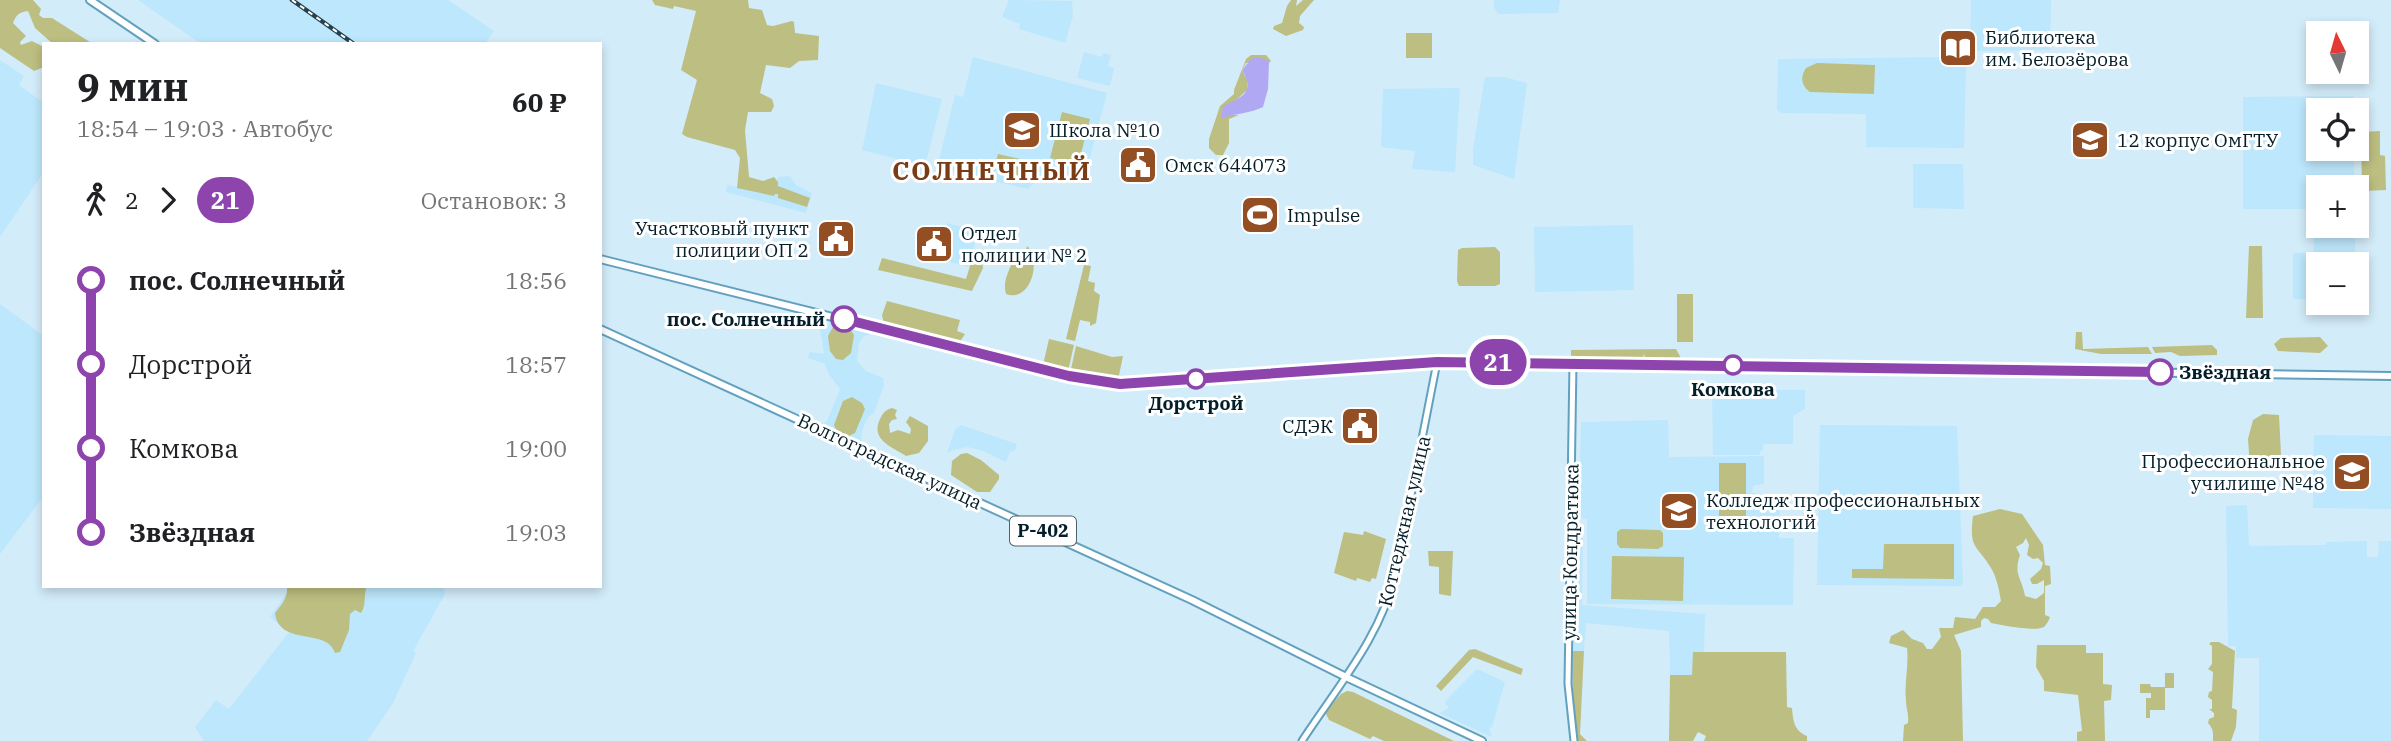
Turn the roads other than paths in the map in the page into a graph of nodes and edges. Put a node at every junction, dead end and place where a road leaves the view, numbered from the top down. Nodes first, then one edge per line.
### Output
1 (90, 0) edge
2 (152, 42) edge
3 (602, 259) edge
4 (602, 330) edge
5 (1437, 362) junction
6 (1573, 363) junction
7 (2391, 376) edge
8 (1346, 677) junction
9 (1302, 741) edge
10 (1482, 741) edge
11 (1574, 741) edge

1 - 2 main road
3 - 5 main road
4 - 8 main road, Волгоградская улица / Р-402
5 - 6 main road
5 - 8 street, Коттеджная улица
6 - 7 main road
6 - 11 street, улица Кондратюка
8 - 9 street, Коттеджная улица
8 - 10 main road, Волгоградская улица / Р-402

